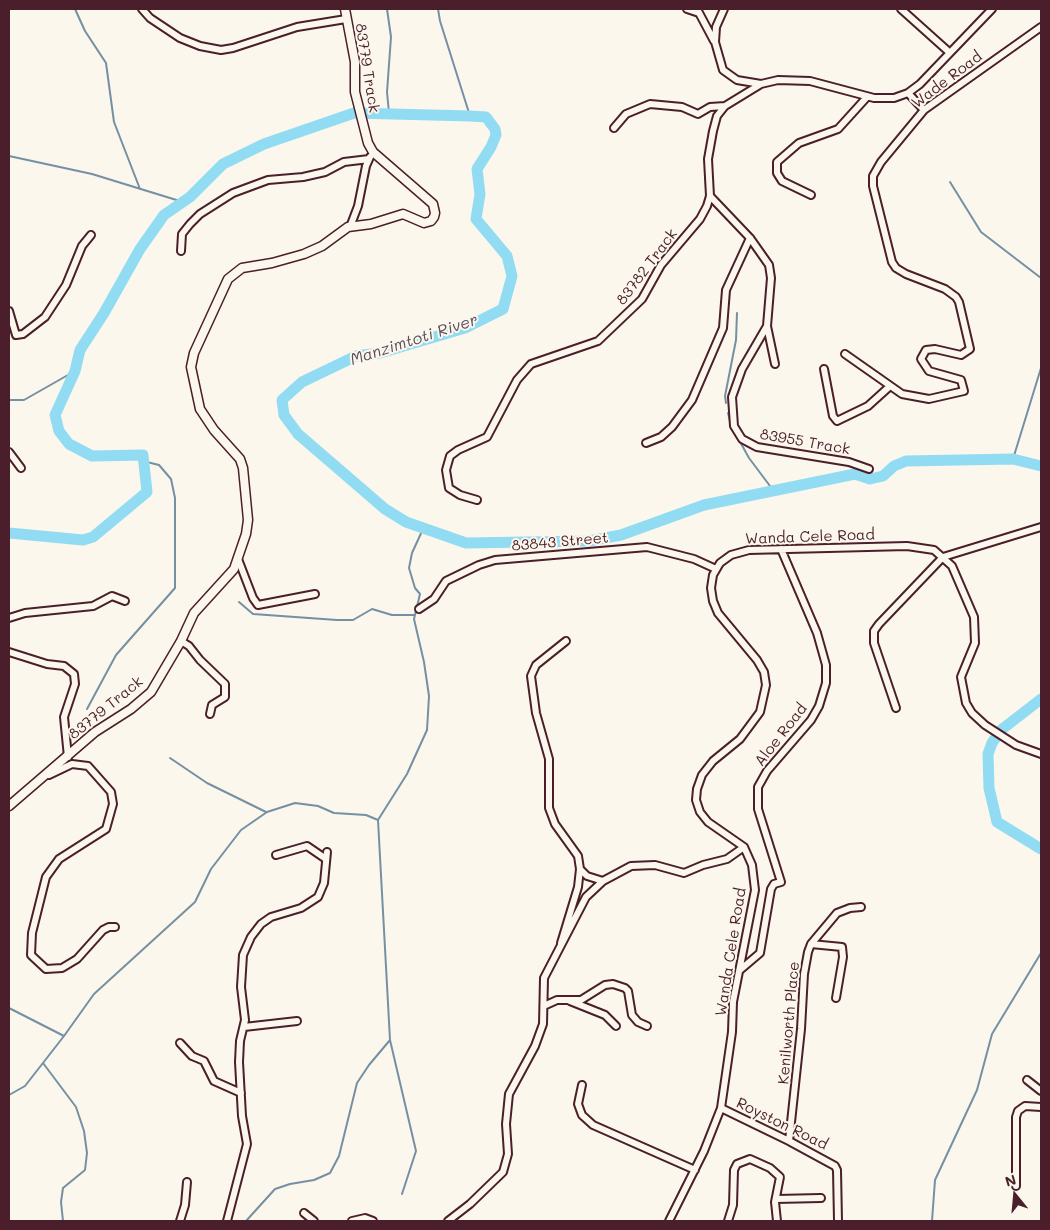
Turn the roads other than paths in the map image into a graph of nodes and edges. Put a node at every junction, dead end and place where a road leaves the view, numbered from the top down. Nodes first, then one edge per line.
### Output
1 (142, 9) edge
2 (345, 9) edge
3 (687, 9) edge
4 (724, 9) edge
5 (901, 9) edge
6 (992, 9) edge
7 (698, 11) edge
8 (346, 19) junction
9 (1041, 27) edge
10 (715, 42) junction
11 (949, 52) junction
12 (761, 84) junction
13 (908, 93) junction
14 (867, 97) junction
15 (725, 106) junction
16 (924, 110) junction
17 (614, 128) dead end
18 (371, 156) junction
19 (811, 195) dead end
20 (710, 196) junction
21 (350, 227) junction
22 (91, 235) dead end
23 (750, 238) junction
24 (181, 251) dead end
25 (9, 311) edge
26 (767, 326) junction
27 (845, 354) dead end
28 (775, 364) dead end
29 (824, 369) dead end
30 (889, 387) junction
31 (646, 443) dead end
32 (9, 452) edge
33 (21, 468) dead end
34 (869, 469) dead end
35 (476, 500) dead end
36 (1041, 527) edge
37 (780, 549) junction
38 (943, 557) junction
39 (238, 559) junction
40 (716, 569) junction
41 (315, 594) dead end
42 (125, 601) dead end
43 (420, 609) dead end
44 (9, 618) edge
45 (566, 641) dead end
46 (181, 642) junction
47 (9, 652) edge
48 (896, 708) dead end
49 (210, 714) dead end
50 (1041, 754) edge
51 (68, 757) junction
52 (40, 780) junction
53 (9, 806) edge
54 (744, 847) junction
55 (276, 855) dead end
56 (580, 868) junction
57 (603, 881) junction
58 (861, 907) dead end
59 (115, 928) dead end
60 (811, 944) junction
61 (560, 948) junction
62 (740, 970) junction
63 (836, 998) dead end
64 (567, 1000) junction
65 (546, 1005) junction
66 (297, 1021) dead end
67 (616, 1026) dead end
68 (647, 1026) dead end
69 (244, 1027) junction
70 (180, 1044) dead end
71 (1027, 1080) dead end
72 (582, 1085) dead end
73 (1041, 1092) edge
74 (240, 1093) junction
75 (1041, 1107) edge
76 (721, 1108) junction
77 (789, 1141) junction
78 (695, 1170) junction
79 (187, 1182) dead end
80 (1016, 1186) dead end
81 (821, 1198) dead end
82 (776, 1199) junction
83 (304, 1213) dead end
84 (180, 1221) edge
85 (227, 1221) edge
86 (314, 1221) edge
87 (352, 1221) edge
88 (372, 1221) edge
89 (448, 1221) edge
90 (669, 1221) edge
91 (728, 1221) edge
92 (777, 1221) edge
93 (838, 1221) edge

1 - 8 street
2 - 8 street, 83779 Track
3 - 7 street
4 - 10 street
5 - 11 street
6 - 11 street
7 - 10 street
8 - 18 street, 83779 Track
9 - 16 street, Wade Road
10 - 12 street
11 - 13 street
12 - 14 street
12 - 15 street
13 - 14 street
13 - 16 street
14 - 19 street
15 - 17 street
15 - 20 street, 83782 Track
16 - 30 street, Wade Road
18 - 21 street
18 - 21 street, 83779 Track
18 - 24 street
20 - 23 street
20 - 35 street, 83782 Track
21 - 39 street, 83779 Track
22 - 25 street
23 - 26 street
23 - 31 street
26 - 28 street
26 - 34 street, 83955 Track
27 - 30 street, Wade Road
29 - 30 street
32 - 33 street
36 - 38 street
37 - 38 street, Wanda Cele Road
37 - 40 street, Wanda Cele Road
37 - 62 street, Aloe Road
38 - 48 street
38 - 50 street
39 - 41 street
39 - 46 street, 83779 Track
40 - 43 street, 83843 Street
40 - 54 street
42 - 44 street
45 - 56 street
46 - 49 street
46 - 51 street, 83779 Track
47 - 51 street
51 - 52 street, 83779 Track
52 - 53 street, 83779 Track
52 - 59 street
54 - 57 street
54 - 62 street, Wanda Cele Road
55 - 69 street
56 - 57 street
56 - 61 street
57 - 61 street
58 - 60 street, Kenilworth Place
60 - 63 street
60 - 77 street, Kenilworth Place
61 - 65 street
62 - 76 street, Wanda Cele Road
64 - 65 street
64 - 67 street
64 - 68 street
65 - 89 street
66 - 69 street
69 - 74 street
70 - 74 street
71 - 73 street
72 - 78 street
74 - 85 street
75 - 80 street
76 - 77 street, Royston Road
76 - 78 street, Wanda Cele Road
77 - 93 street, Royston Road
78 - 90 street, Wanda Cele Road
79 - 84 street
81 - 82 street
82 - 91 street
82 - 92 street
83 - 86 street
87 - 88 street

